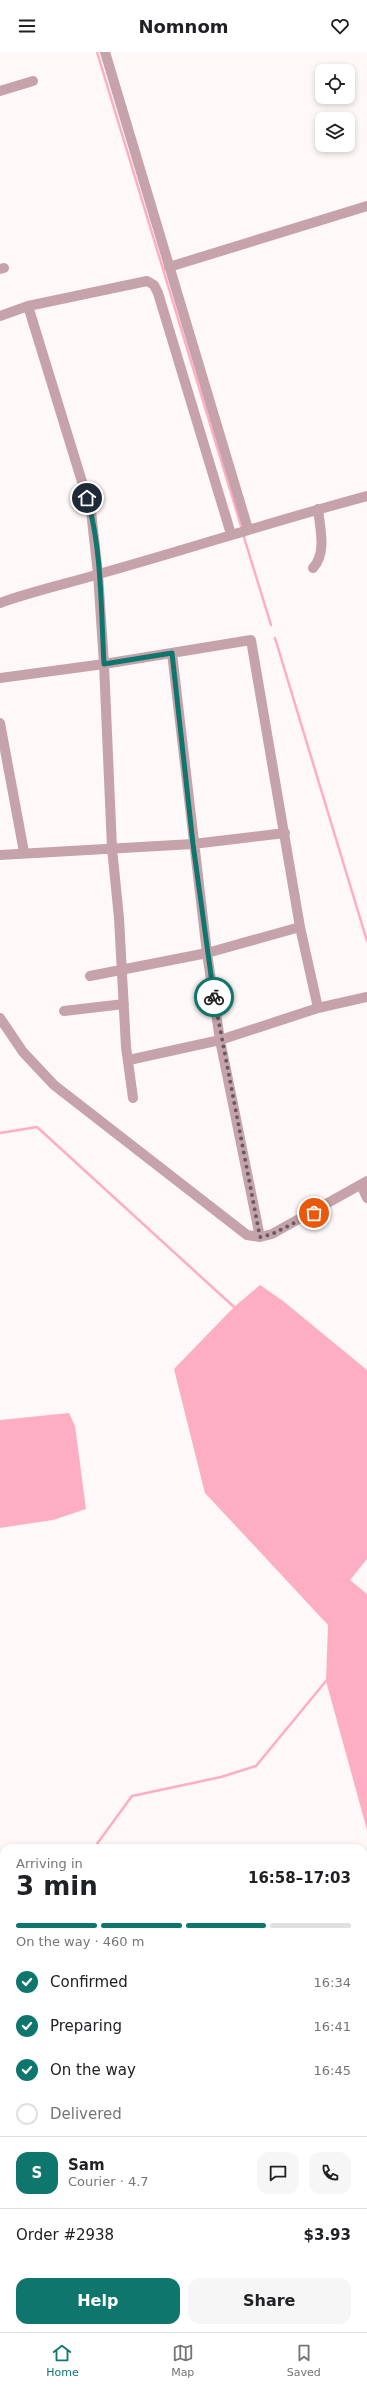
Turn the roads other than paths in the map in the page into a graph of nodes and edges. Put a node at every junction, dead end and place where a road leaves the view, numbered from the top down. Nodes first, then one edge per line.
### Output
1 (105, 52) edge
2 (33, 81) dead end
3 (0, 91) edge
4 (367, 206) edge
5 (169, 267) junction
6 (28, 306) junction
7 (0, 316) edge
8 (367, 496) edge
9 (318, 509) junction
10 (246, 529) junction
11 (232, 534) junction
12 (313, 568) dead end
13 (98, 574) junction
14 (0, 603) edge
15 (172, 653) junction
16 (104, 664) junction
17 (0, 678) edge
18 (0, 723) edge
19 (285, 833) junction
20 (193, 844) junction
21 (112, 848) junction
22 (24, 852) junction
23 (0, 855) edge
24 (300, 927) junction
25 (207, 953) junction
26 (121, 971) junction
27 (90, 976) dead end
28 (367, 997) edge
29 (124, 1004) junction
30 (318, 1008) junction
31 (64, 1011) dead end
32 (0, 1018) edge
33 (220, 1040) junction
34 (129, 1060) junction
35 (133, 1098) dead end
36 (364, 1183) edge
37 (367, 1198) edge
38 (260, 1237) junction

1 - 5 street
2 - 3 street
4 - 5 street
5 - 10 street
6 - 7 street
6 - 11 street
6 - 13 street
8 - 9 street
9 - 10 street
9 - 12 street
10 - 11 street
11 - 13 street
13 - 14 street
13 - 16 street
15 - 16 street
15 - 19 street
15 - 20 street
16 - 17 street
16 - 21 street
18 - 22 street
19 - 20 street
19 - 24 street
20 - 21 street
20 - 25 street
21 - 22 street
21 - 26 street
22 - 23 street
24 - 25 street
24 - 30 street
25 - 26 street
25 - 33 street
26 - 27 street
26 - 29 street
28 - 30 street
29 - 31 street
29 - 34 street
30 - 33 street
32 - 38 street
33 - 34 street
33 - 38 street
34 - 35 street
36 - 37 street
36 - 38 street

